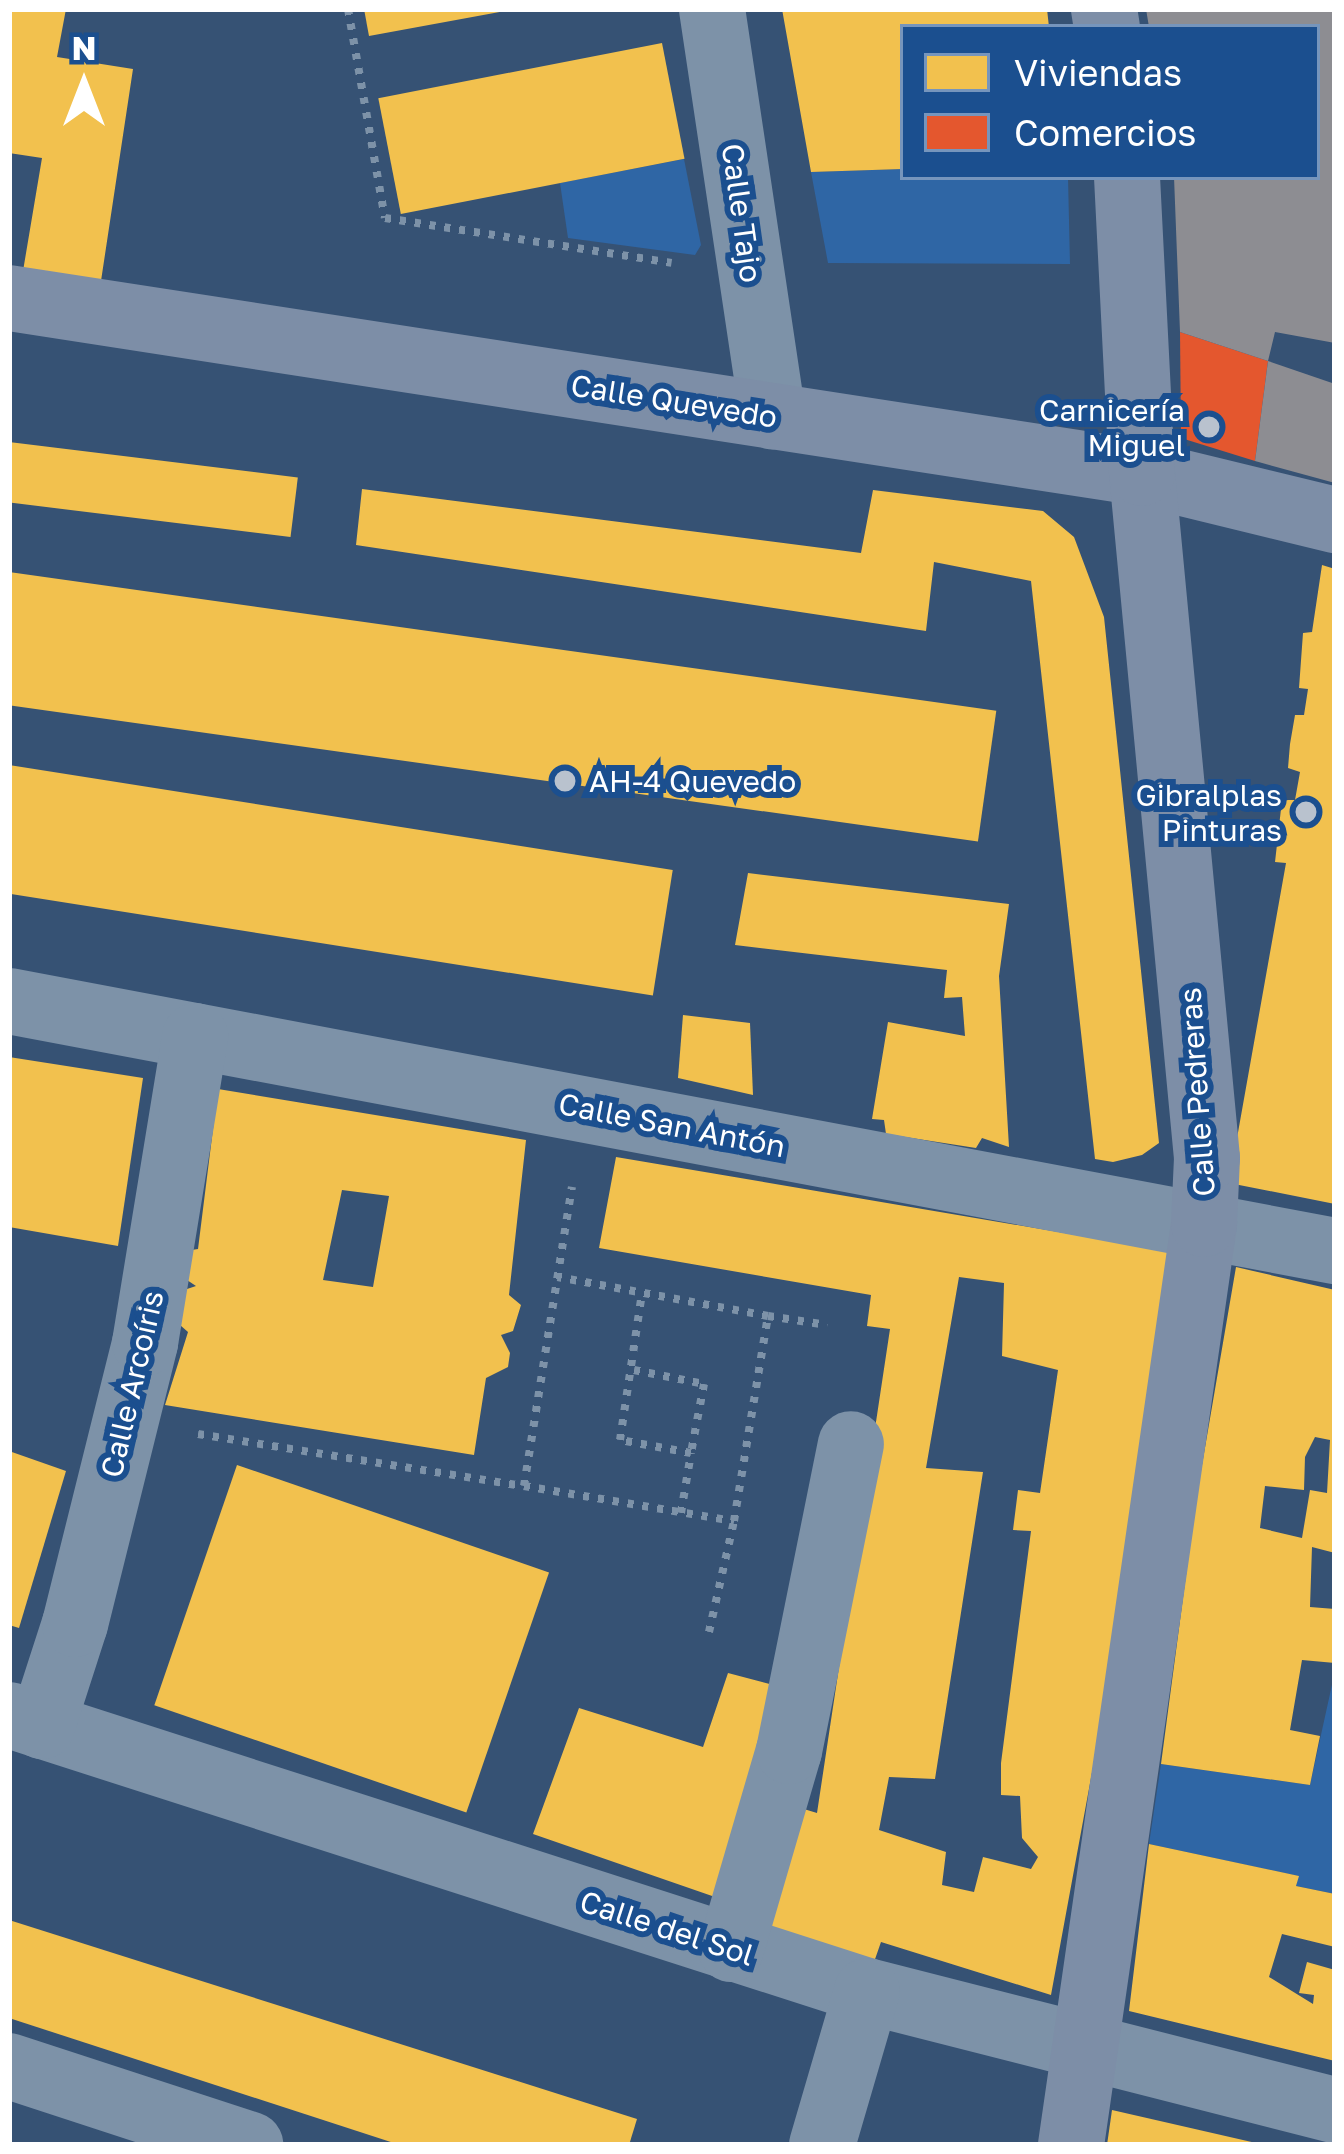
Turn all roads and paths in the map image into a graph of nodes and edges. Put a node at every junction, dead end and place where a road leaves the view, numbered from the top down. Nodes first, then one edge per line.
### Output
1 (348, 9) edge
2 (712, 9) edge
3 (1126, 180) edge
4 (751, 274) junction
5 (9, 298) edge
6 (773, 416) junction
7 (1142, 473) junction
8 (1335, 520) edge
9 (9, 1001) edge
10 (195, 1036) junction
11 (585, 1109) junction
12 (1204, 1224) junction
13 (1335, 1251) edge
14 (558, 1277) junction
15 (642, 1293) junction
16 (768, 1316) junction
17 (827, 1325) dead end
18 (634, 1370) junction
19 (125, 1422) junction
20 (851, 1444) dead end
21 (691, 1453) junction
22 (524, 1486) junction
23 (681, 1513) junction
24 (734, 1521) junction
25 (709, 1632) dead end
26 (26, 1721) edge
27 (730, 1949) junction
28 (867, 1991) junction
29 (1081, 2049) junction
30 (9, 2066) edge
31 (1335, 2110) edge
32 (217, 2140) edge
33 (822, 2145) edge
34 (1071, 2145) edge

1 - 4 path
2 - 4 street, Calle Tajo
3 - 7 main road, Calle Pedreras
4 - 6 street, Calle Tajo
5 - 6 main road, Calle Quevedo
6 - 7 main road, Calle Quevedo
7 - 8 main road, Calle Quevedo
7 - 12 main road, Calle Pedreras
9 - 10 street, Calle San Antón
10 - 11 street, Calle San Antón
10 - 19 street, Calle Arcoíris
11 - 12 street, Calle San Antón
11 - 14 path
12 - 13 street, Calle San Antón
12 - 29 main road, Calle Pedreras
14 - 15 path
14 - 22 path
15 - 16 path
15 - 18 path
16 - 17 path
16 - 24 path
18 - 21 path
18 - 21 path
19 - 22 path
19 - 26 street, Calle Arcoíris
20 - 27 street
21 - 23 path
22 - 23 path
23 - 24 path
24 - 25 path
26 - 27 street, Calle del Sol
27 - 28 street, Calle del Sol
28 - 29 street, Calle del Sol
28 - 33 street
29 - 31 street, Calle del Sol
29 - 34 main road, Calle Pedreras
30 - 32 street

